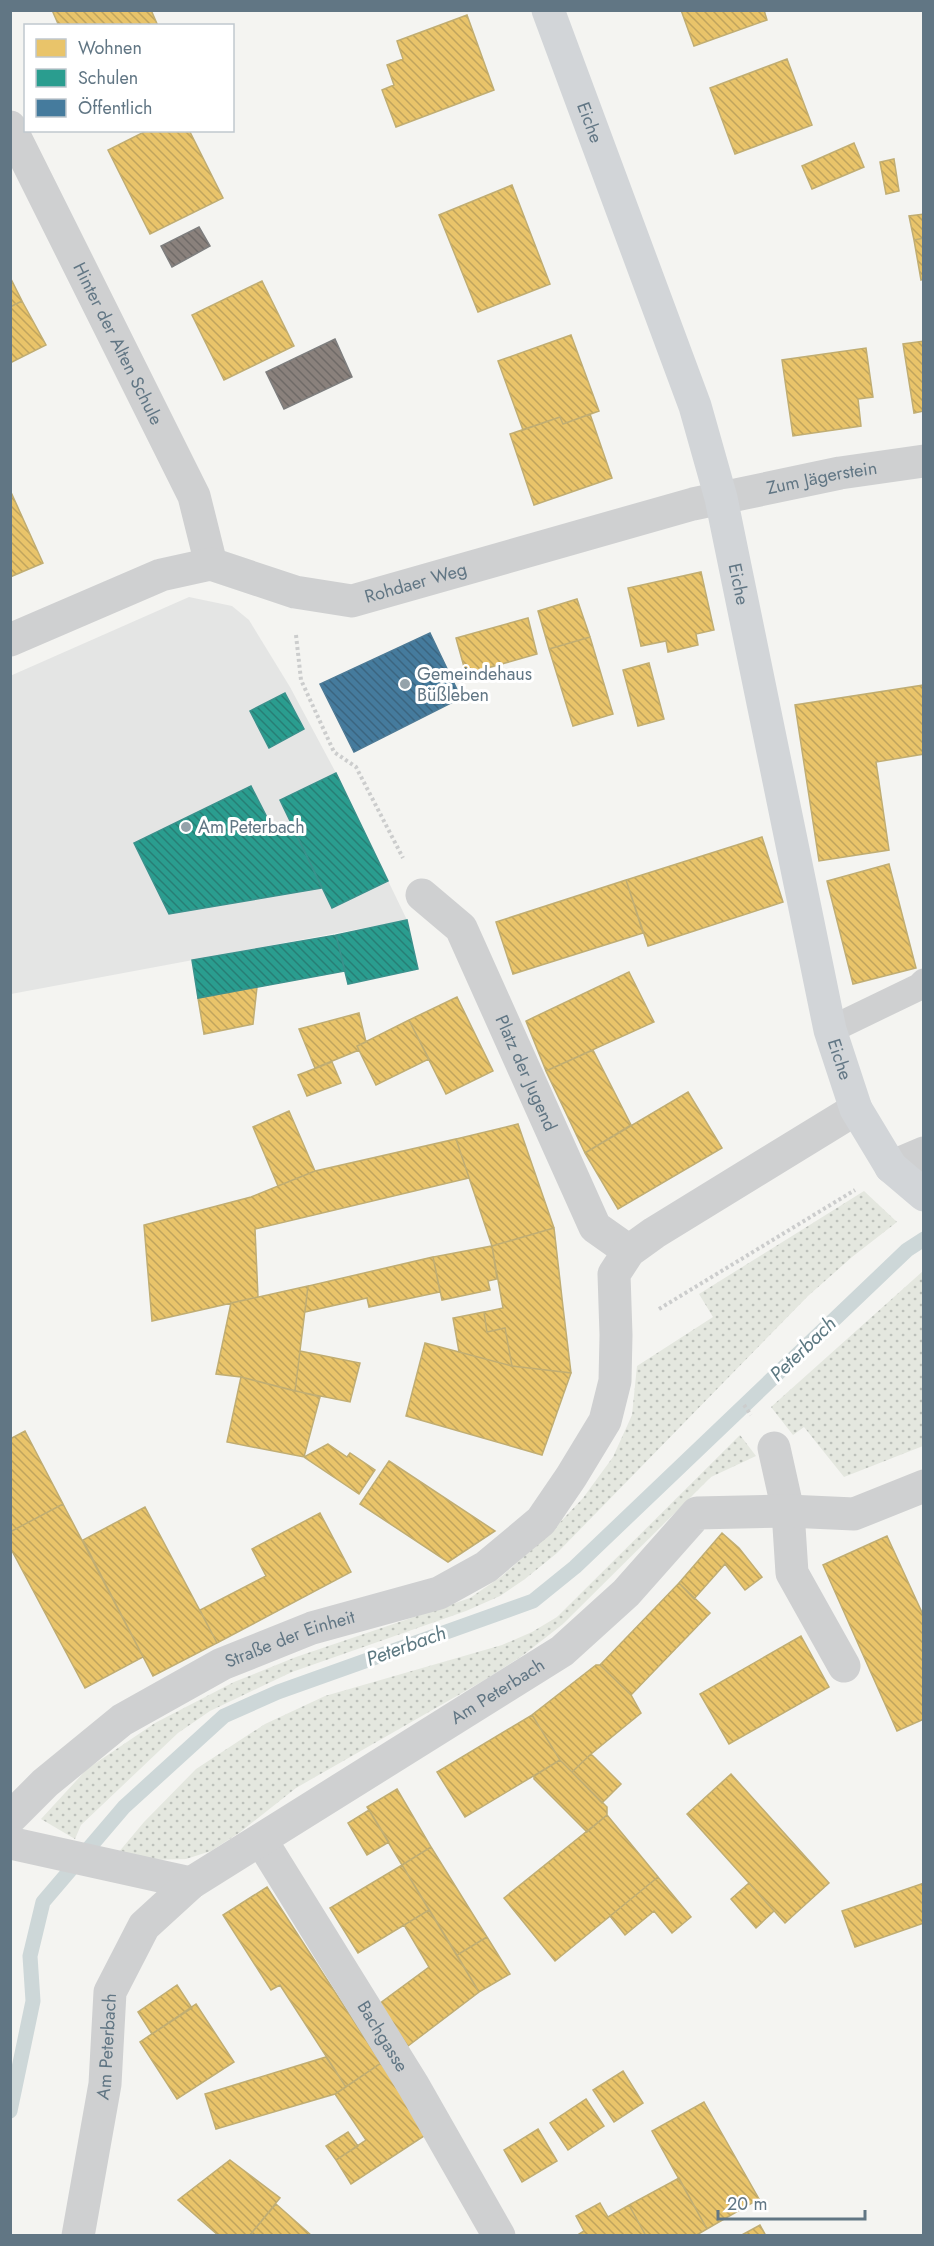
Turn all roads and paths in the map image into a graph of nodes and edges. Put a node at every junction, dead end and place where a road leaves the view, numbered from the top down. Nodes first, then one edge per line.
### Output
1 (548, 10) edge
2 (10, 127) edge
3 (924, 461) edge
4 (721, 498) junction
5 (211, 564) junction
6 (295, 592) junction
7 (10, 640) edge
8 (422, 894) joint
9 (924, 982) edge
10 (830, 1030) junction
11 (856, 1109) junction
12 (924, 1153) edge
13 (891, 1167) junction
14 (924, 1194) edge
15 (629, 1251) junction
16 (616, 1335) junction
17 (774, 1448) dead end
18 (924, 1486) edge
19 (788, 1511) junction
20 (844, 1666) dead end
21 (10, 1818) edge
22 (261, 1840) junction
23 (10, 1843) edge
24 (192, 1883) junction
25 (78, 2235) edge
26 (499, 2235) edge

1 - 4 street, Eiche
2 - 5 street, Hinter der Alten Schule
3 - 4 street, Zum Jägerstein
4 - 6 street, Rohdaer Weg
4 - 10 street, Eiche
5 - 6 street, Rohdaer Weg
5 - 7 street
6 - 8 path
8 - 15 street, Platz der Jugend
9 - 10 lane
10 - 11 street, Eiche
11 - 13 street, Eiche
11 - 15 street
12 - 13 street
13 - 14 street, Eiche
13 - 16 path
15 - 16 street
16 - 21 street, Straße der Einheit
17 - 19 street
18 - 19 street, Am Peterbach
19 - 20 street
19 - 22 street, Am Peterbach
22 - 24 street, Am Peterbach
22 - 26 street, Bachgasse
23 - 24 street
24 - 25 street, Am Peterbach

